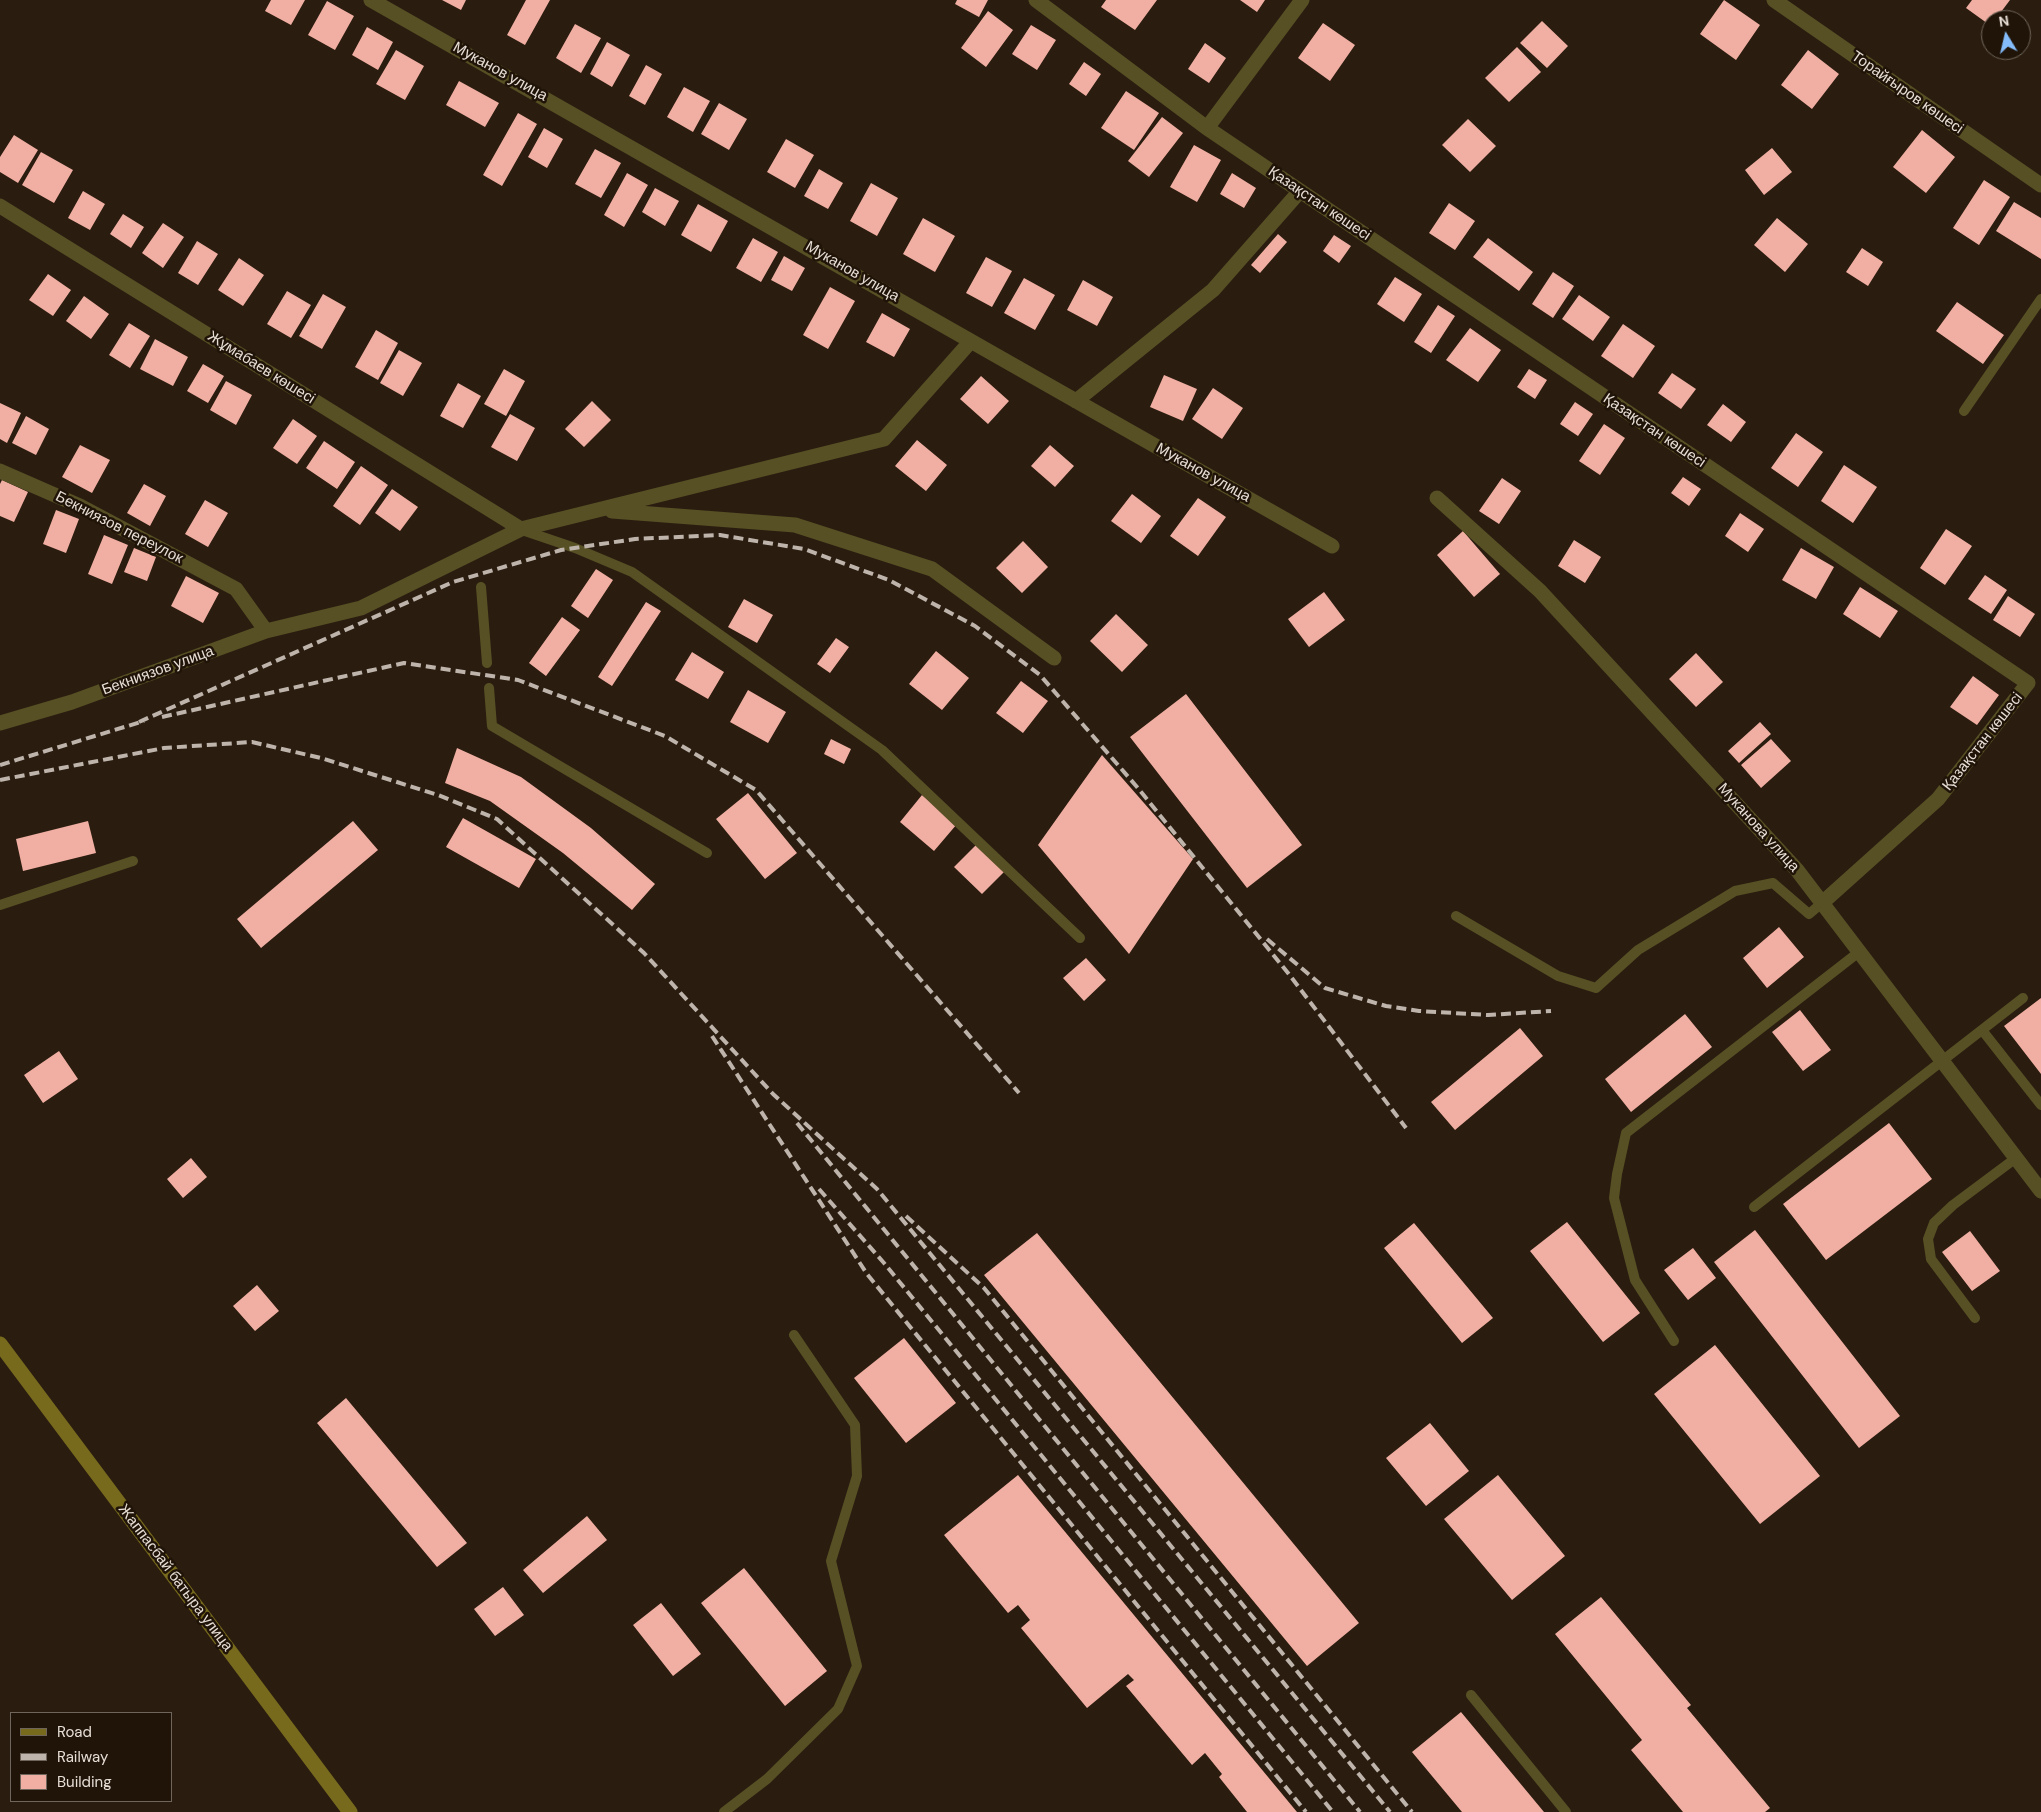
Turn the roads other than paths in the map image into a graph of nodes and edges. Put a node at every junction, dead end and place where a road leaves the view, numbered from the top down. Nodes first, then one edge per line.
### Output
1 (371, 0) edge
2 (1036, 0) edge
3 (1302, 0) edge
4 (1774, 0) edge
5 (1207, 128) junction
6 (2041, 185) edge
7 (1300, 191) junction
8 (0, 206) edge
9 (2041, 299) edge
10 (971, 341) junction
11 (1076, 401) junction
12 (1964, 411) dead end
13 (0, 472) edge
14 (1438, 498) dead end
15 (598, 510) junction
16 (521, 529) junction
17 (1332, 546) dead end
18 (481, 587) dead end
19 (266, 631) junction
20 (1054, 658) dead end
21 (487, 663) dead end
22 (489, 688) dead end
23 (0, 723) edge
24 (707, 853) dead end
25 (133, 861) dead end
26 (1822, 903) junction
27 (0, 905) edge
28 (1456, 916) dead end
29 (1080, 938) dead end
30 (1859, 952) junction
31 (2023, 998) dead end
32 (1982, 1030) junction
33 (1942, 1062) junction
34 (2041, 1105) edge
35 (2016, 1158) junction
36 (2041, 1191) edge
37 (1754, 1207) dead end
38 (1975, 1318) dead end
39 (794, 1335) dead end
40 (1674, 1341) dead end
41 (0, 1344) edge
42 (1471, 1695) dead end
43 (350, 1812) edge
44 (724, 1812) edge
45 (1566, 1812) edge

1 - 10 street, Муканов улица
2 - 5 street, Қазақстан көшесі
3 - 5 street
4 - 6 street, Торайғыров көшесі
5 - 7 street, Қазақстан көшесі
7 - 11 street
7 - 26 street, Қазақстан көшесі
8 - 16 street, Жұмабаев көшесі
9 - 12 lane
10 - 11 street, Муканов улица
10 - 15 street, Бекниязов улица
11 - 17 street, Муканов улица
13 - 19 street, Бекниязов переулок
14 - 26 street, Муканова улица
15 - 16 street, Бекниязов улица
15 - 20 street
16 - 19 street, Бекниязов улица
16 - 29 lane
18 - 21 lane
19 - 23 street, Бекниязов улица
22 - 24 lane
25 - 27 lane
26 - 28 lane
26 - 30 street, Муканова улица
30 - 33 street, Муканова улица
30 - 40 lane
31 - 32 lane
32 - 33 lane
32 - 34 lane
33 - 35 street, Муканова улица
33 - 37 lane
35 - 36 street, Муканова улица
35 - 38 lane
39 - 44 lane
41 - 43 main road, Жаппасбай батыра улица
42 - 45 lane

